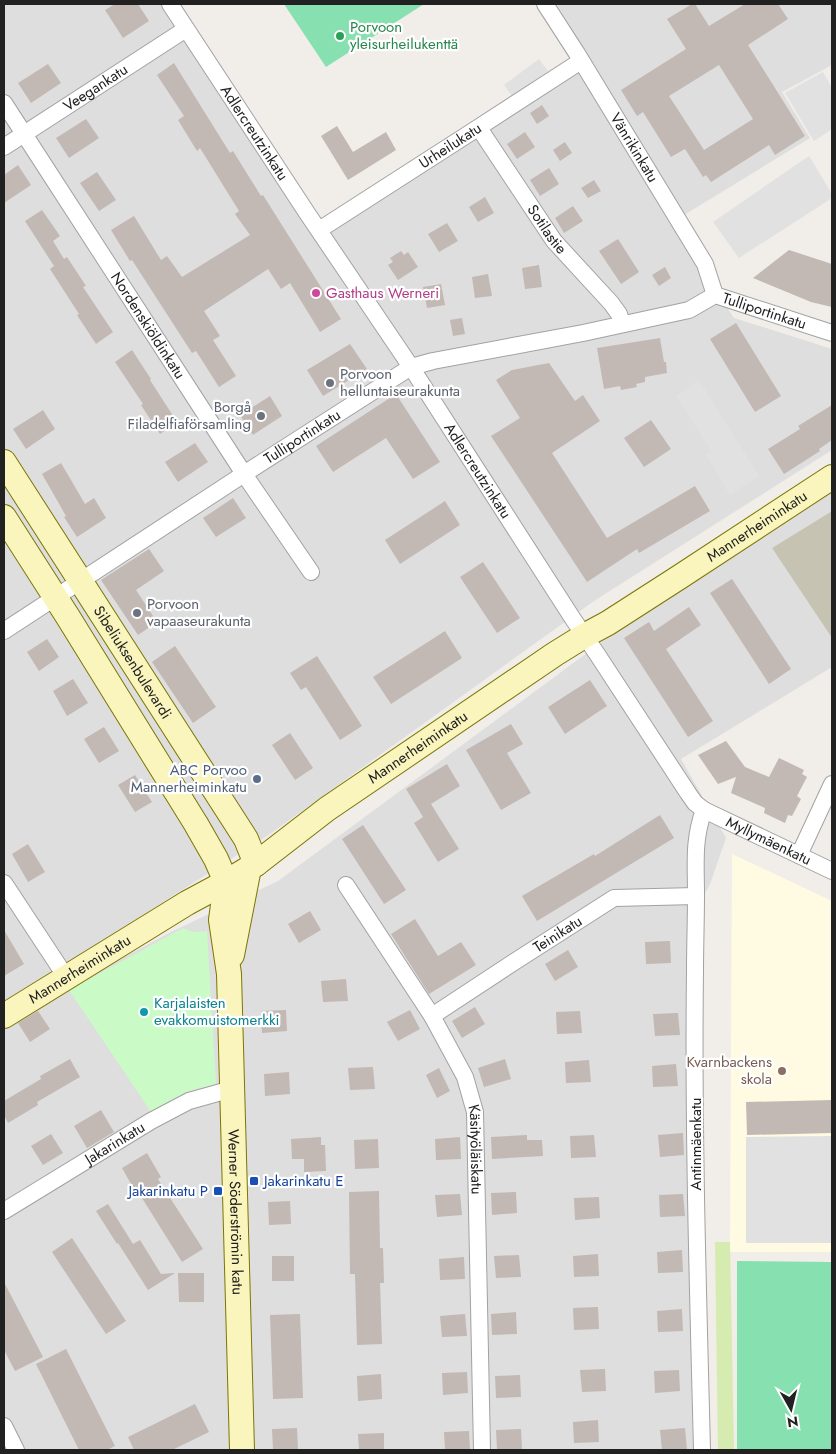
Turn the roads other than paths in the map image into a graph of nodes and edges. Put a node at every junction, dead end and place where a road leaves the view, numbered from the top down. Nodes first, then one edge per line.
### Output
1 (170, 4) edge
2 (545, 4) edge
3 (186, 28) junction
4 (581, 60) junction
5 (4, 103) edge
6 (479, 128) junction
7 (24, 134) junction
8 (4, 147) edge
9 (319, 230) junction
10 (715, 295) junction
11 (622, 324) junction
12 (832, 333) edge
13 (411, 367) junction
14 (4, 462) edge
15 (244, 474) junction
16 (832, 477) edge
17 (4, 517) edge
18 (311, 572) dead end
19 (80, 582) junction
20 (56, 598) junction
21 (4, 631) edge
22 (584, 636) junction
23 (832, 784) edge
24 (704, 810) junction
25 (799, 855) junction
26 (252, 866) junction
27 (832, 871) edge
28 (226, 882) junction
29 (4, 883) edge
30 (346, 885) dead end
31 (696, 896) junction
32 (62, 971) dead end
33 (229, 974) junction
34 (4, 1016) edge
35 (432, 1016) junction
36 (232, 1089) junction
37 (4, 1212) edge
38 (4, 1426) edge
39 (16, 1450) edge
40 (242, 1450) edge
41 (482, 1450) edge
42 (702, 1450) edge

1 - 3 street, Adlercreutzinkatu
2 - 4 street, Vänrikinkatu
3 - 7 street, Veegankatu
3 - 9 street, Adlercreutzinkatu
4 - 6 street, Urheilukatu
4 - 10 street, Vänrikinkatu
5 - 7 street, Nordenskiöldinkatu
6 - 9 street, Urheilukatu
6 - 11 street, Sotilastie
7 - 8 street, Veegankatu
7 - 15 street, Nordenskiöldinkatu
9 - 13 street, Adlercreutzinkatu
10 - 11 street, Tulliportinkatu
10 - 12 street, Tulliportinkatu
11 - 13 street, Tulliportinkatu
13 - 15 street, Tulliportinkatu
13 - 22 street, Adlercreutzinkatu
14 - 19 main road, Sibeliuksenbulevardi
15 - 18 street, Nordenskiöldinkatu
15 - 19 street, Tulliportinkatu
16 - 22 main road, Mannerheiminkatu
17 - 20 main road, Sibeliuksenbulevardi
19 - 20 street, Tulliportinkatu
19 - 26 main road, Sibeliuksenbulevardi
20 - 21 street, Tulliportinkatu
20 - 28 main road, Sibeliuksenbulevardi
22 - 24 street, Adlercreutzinkatu
22 - 26 main road, Mannerheiminkatu
23 - 25 street
24 - 25 street, Myllymäenkatu
24 - 31 street, Antinmäenkatu
25 - 27 street, Myllymäenkatu
26 - 28 main road, Mannerheiminkatu
26 - 33 main road, Werner Söderströmin katu
28 - 33 main road, Werner Söderströmin katu
28 - 34 main road, Mannerheiminkatu
29 - 32 street
30 - 35 street, Käsityöläiskatu
31 - 35 street, Teinikatu
31 - 42 street, Antinmäenkatu
33 - 36 main road, Werner Söderströmin katu
35 - 41 street, Käsityöläiskatu
36 - 37 street, Jakarinkatu
36 - 40 main road, Werner Söderströmin katu
38 - 39 street

